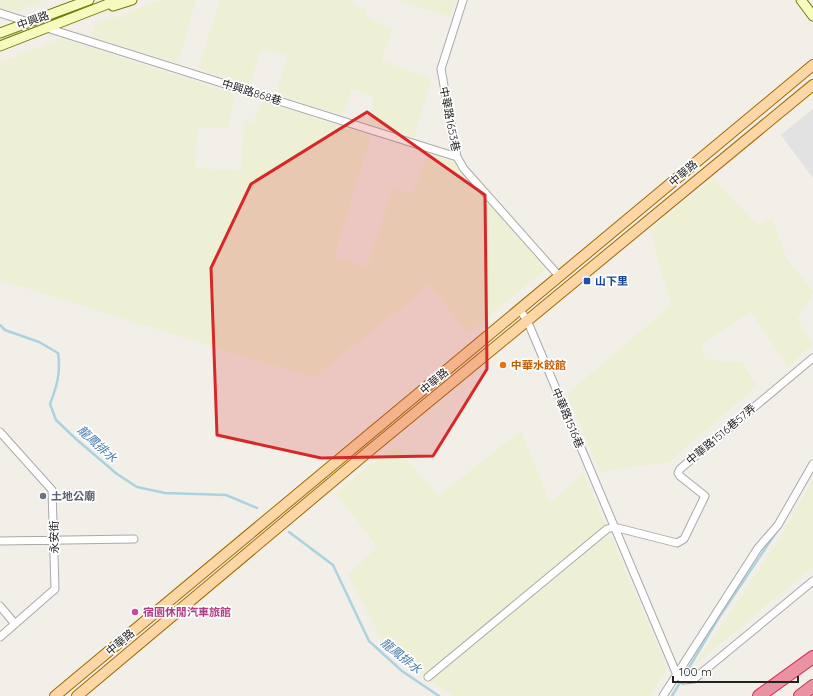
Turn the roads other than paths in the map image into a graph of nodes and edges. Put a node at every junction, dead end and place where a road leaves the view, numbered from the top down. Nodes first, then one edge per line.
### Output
1 (89, 0) edge
2 (118, 0) edge
3 (132, 0) edge
4 (463, 0) edge
5 (801, 0) edge
6 (0, 13) edge
7 (85, 13) junction
8 (813, 16) edge
9 (28, 22) junction
10 (46, 28) junction
11 (0, 33) edge
12 (0, 46) edge
13 (813, 65) edge
14 (813, 86) edge
15 (457, 157) junction
16 (559, 276) junction
17 (568, 286) junction
18 (519, 309) junction
19 (527, 320) junction
20 (813, 358) edge
21 (0, 432) edge
22 (813, 464) edge
23 (614, 527) junction
24 (134, 539) dead end
25 (0, 541) edge
26 (54, 542) junction
27 (813, 581) edge
28 (0, 606) edge
29 (15, 624) junction
30 (0, 637) edge
31 (813, 657) edge
32 (677, 675) junction
33 (428, 677) dead end
34 (813, 686) edge
35 (55, 696) edge
36 (77, 696) edge
37 (663, 696) edge
38 (759, 696) edge
39 (800, 696) edge

1 - 9 street, 中興路
2 - 7 street, 中興路
3 - 7 street, 中興路
4 - 15 street, 中華路1653巷
5 - 8 street
6 - 9 street
7 - 10 street, 中興路
9 - 10 street
9 - 11 street, 中興路
10 - 12 street, 中興路
10 - 15 street, 中興路868巷
13 - 16 main road, 中華路
14 - 17 main road, 中華路
15 - 16 street, 中華路1653巷
16 - 17 main road
16 - 18 main road, 中華路
17 - 19 main road, 中華路
18 - 19 street, 中華路1516巷
18 - 35 main road, 中華路
19 - 23 street, 中華路1516巷
19 - 36 main road, 中華路
20 - 23 street, 中華路1516巷57弄
21 - 26 street, 永安街
22 - 32 street
23 - 32 street, 中華路1516巷
23 - 33 street
24 - 26 street
25 - 26 street
26 - 29 street, 永安街
27 - 32 street
28 - 29 street
29 - 30 street, 永安街
31 - 38 highway
32 - 37 street
34 - 39 highway

